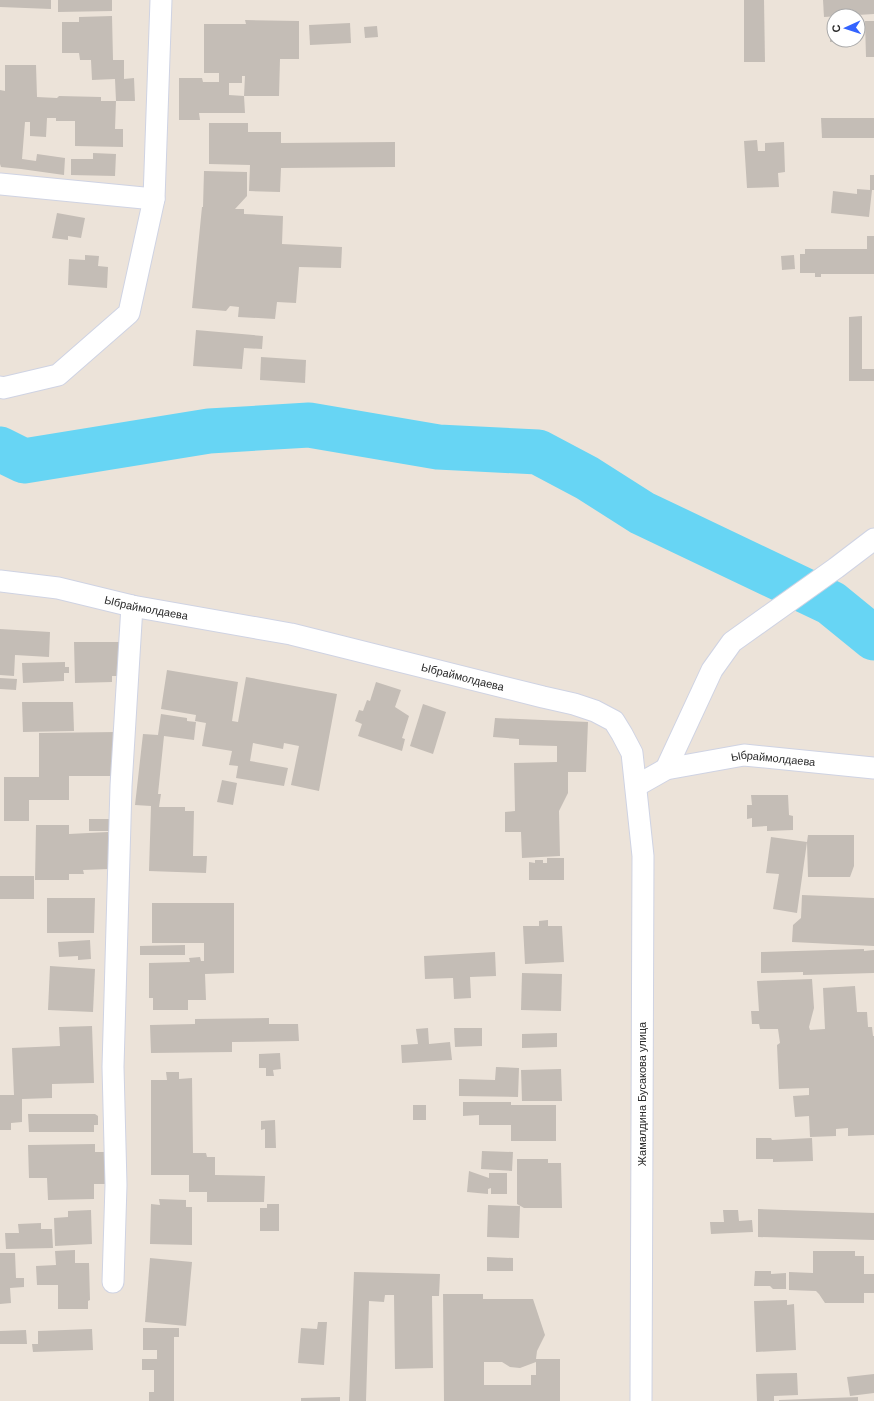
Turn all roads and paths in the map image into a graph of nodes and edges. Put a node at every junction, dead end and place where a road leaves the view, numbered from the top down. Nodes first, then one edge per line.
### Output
1 (161, 0) edge
2 (0, 184) edge
3 (154, 199) junction
4 (0, 387) edge
5 (874, 540) edge
6 (0, 581) edge
7 (132, 606) junction
8 (874, 768) edge
9 (666, 769) junction
10 (636, 786) junction
11 (113, 1282) dead end
12 (641, 1401) edge

1 - 3 street
2 - 3 street
3 - 4 street
5 - 9 street
6 - 7 street, Ыбраймолдаева
7 - 10 street, Ыбраймолдаева
7 - 11 street
8 - 9 street, Ыбраймолдаева
9 - 10 street, Ыбраймолдаева
10 - 12 street, Жамалдина Бусакова улица

